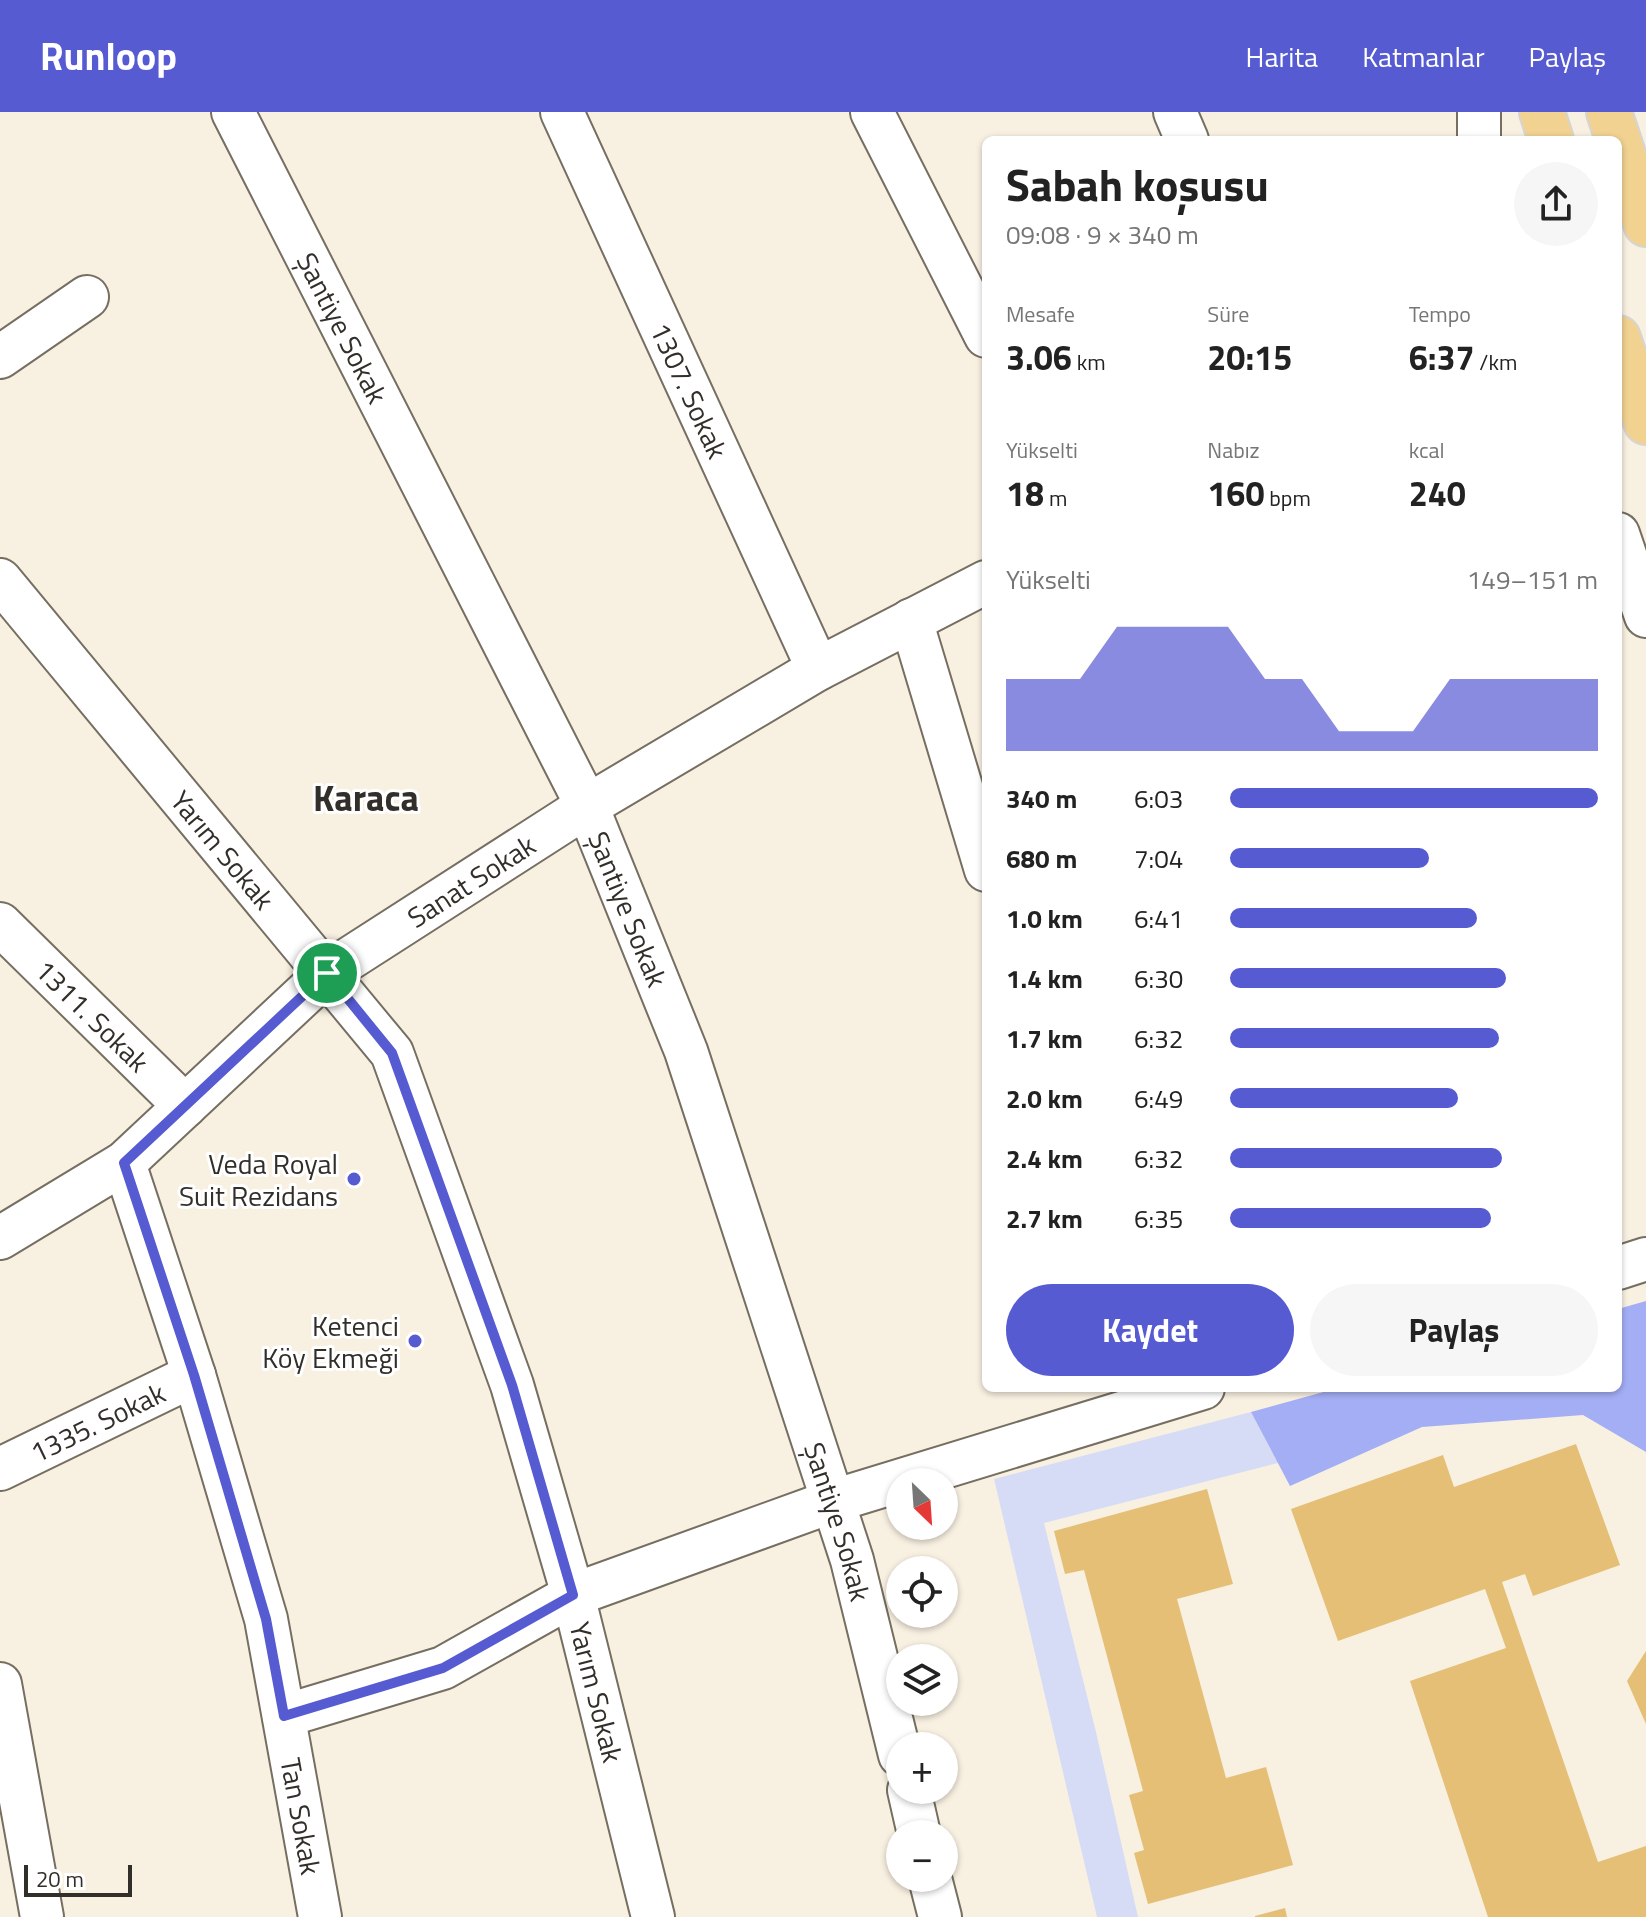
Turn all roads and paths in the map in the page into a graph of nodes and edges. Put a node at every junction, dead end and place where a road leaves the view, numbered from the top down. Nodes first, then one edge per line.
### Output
1 (233, 112) edge
2 (562, 112) edge
3 (872, 112) edge
4 (1175, 112) edge
5 (1479, 112) edge
6 (1542, 112) edge
7 (1609, 112) edge
8 (1185, 136) edge
9 (1479, 136) edge
10 (1550, 136) edge
11 (1617, 136) edge
12 (1622, 151) edge
13 (1646, 224) edge
14 (87, 297) dead end
15 (982, 328) edge
16 (1622, 350) edge
17 (0, 357) edge
18 (1646, 422) edge
19 (1622, 546) edge
20 (0, 580) edge
21 (982, 584) edge
22 (1646, 616) edge
23 (911, 620) junction
24 (818, 669) junction
25 (587, 806) junction
26 (982, 857) edge
27 (0, 924) edge
28 (327, 973) junction
29 (185, 1106) junction
30 (124, 1163) junction
31 (0, 1238) edge
32 (1646, 1259) edge
33 (1622, 1267) edge
34 (194, 1375) junction
35 (1174, 1392) edge
36 (1144, 1396) edge
37 (0, 1469) edge
38 (833, 1501) junction
39 (573, 1595) junction
40 (1, 1694) edge
41 (284, 1716) junction
42 (894, 1732) edge
43 (934, 1892) edge
44 (42, 1917) edge
45 (320, 1917) edge
46 (653, 1917) edge
47 (940, 1917) edge

1 - 25 street, Şantiye Sokak
2 - 24 street, 1307. Sokak
3 - 15 street
4 - 8 street
5 - 9 street
6 - 10 main road
7 - 11 main road
12 - 13 main road
14 - 17 street
16 - 18 main road
19 - 22 street
20 - 28 street, Yarım Sokak
21 - 23 street, Sanat Sokak
23 - 24 street, Sanat Sokak
23 - 26 street
24 - 25 street, Sanat Sokak
25 - 28 street, Sanat Sokak
25 - 38 street, Şantiye Sokak
27 - 29 street, 1311. Sokak
28 - 29 street, Sanat Sokak
28 - 39 street, Yarım Sokak
29 - 30 street, Sanat Sokak
30 - 31 street, Sanat Sokak
30 - 34 street, Tan Sokak
32 - 33 street
34 - 37 street, 1335. Sokak
34 - 41 street, Tan Sokak
35 - 36 street
36 - 38 street
38 - 39 street
38 - 42 street, Şantiye Sokak
39 - 41 street
39 - 46 street, Yarım Sokak
40 - 44 street
41 - 45 street, Tan Sokak
43 - 47 street

